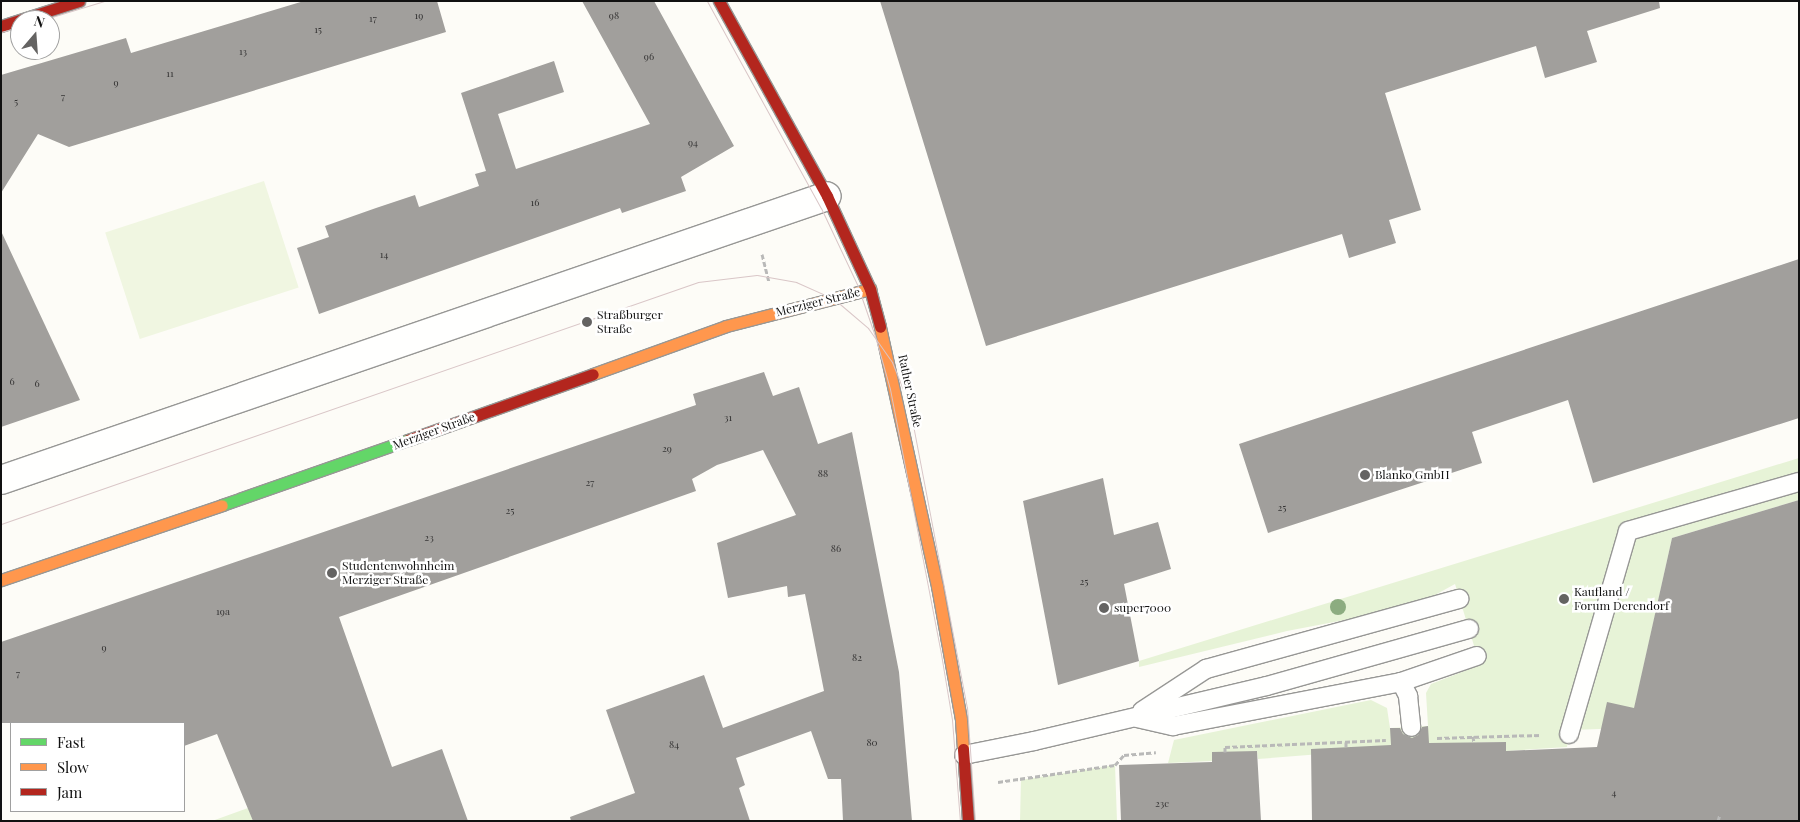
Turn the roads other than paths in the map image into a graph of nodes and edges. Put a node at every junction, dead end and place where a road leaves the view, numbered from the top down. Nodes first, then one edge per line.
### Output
1 (79, 1) edge
2 (719, 1) edge
3 (1, 26) edge
4 (826, 196) junction
5 (870, 289) junction
6 (1, 480) edge
7 (1799, 482) edge
8 (1, 580) edge
9 (1459, 599) dead end
10 (1469, 629) dead end
11 (1477, 656) dead end
12 (1401, 682) junction
13 (1132, 717) junction
14 (1411, 727) dead end
15 (1569, 734) road end
16 (964, 755) junction
17 (968, 821) edge

1 - 3 street
2 - 4 street, Rather Straße
4 - 5 street, Rather Straße
4 - 6 street
5 - 8 street, Merziger Straße
5 - 16 street, Rather Straße
7 - 15 lane
9 - 13 lane
10 - 13 lane
11 - 12 lane
12 - 13 lane
12 - 14 lane
13 - 16 lane
16 - 17 street, Rather Straße

